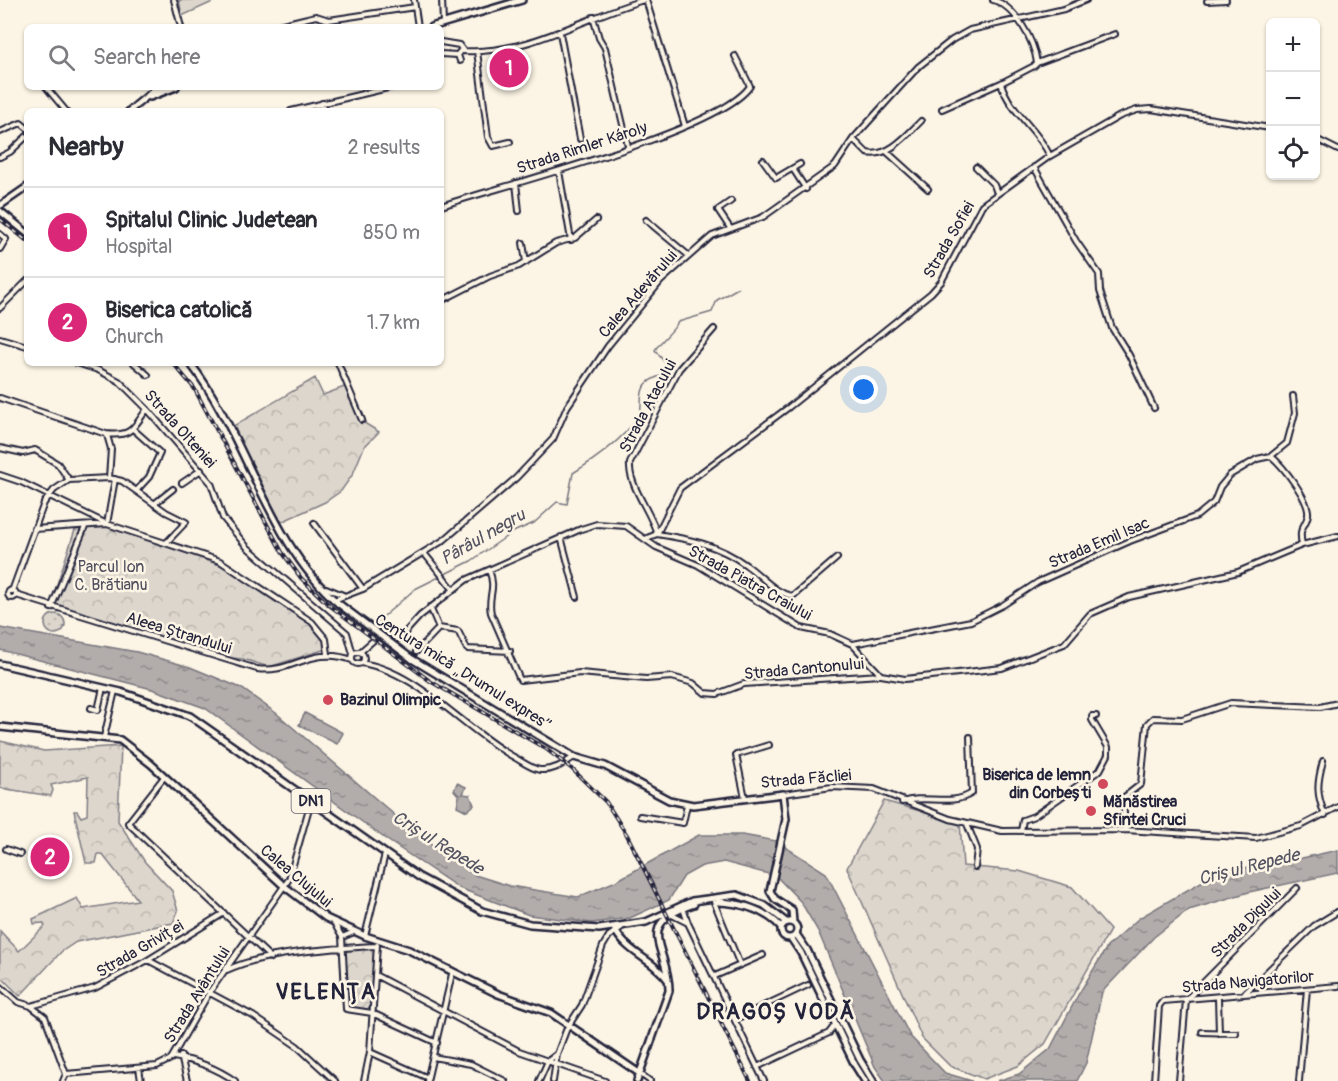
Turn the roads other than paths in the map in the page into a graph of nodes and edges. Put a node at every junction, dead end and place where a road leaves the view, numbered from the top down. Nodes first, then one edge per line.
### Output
1 (174, 0) edge
2 (414, 0) edge
3 (442, 0) edge
4 (522, 0) edge
5 (645, 0) edge
6 (993, 0) edge
7 (1086, 0) edge
8 (1226, 0) edge
9 (1207, 1) edge
10 (415, 7) junction
11 (593, 17) junction
12 (308, 20) junction
13 (1018, 20) junction
14 (443, 23) junction
15 (180, 24) edge
16 (286, 24) edge
17 (309, 24) edge
18 (418, 24) edge
19 (440, 24) edge
20 (560, 33) junction
21 (1115, 34) dead end
22 (444, 42) edge
23 (477, 51) junction
24 (460, 53) junction
25 (444, 55) edge
26 (735, 56) dead end
27 (460, 62) dead end
28 (1037, 63) junction
29 (1001, 82) junction
30 (48, 90) edge
31 (153, 90) edge
32 (159, 90) edge
33 (167, 90) edge
34 (379, 90) edge
35 (146, 97) junction
36 (322, 103) junction
37 (64, 108) edge
38 (133, 108) edge
39 (302, 108) edge
40 (323, 108) edge
41 (942, 109) dead end
42 (921, 121) dead end
43 (24, 126) edge
44 (685, 126) junction
45 (1266, 127) edge
46 (0, 132) edge
47 (24, 139) edge
48 (580, 139) dead end
49 (853, 139) junction
50 (1320, 141) edge
51 (510, 142) dead end
52 (628, 146) junction
53 (886, 150) junction
54 (1338, 150) edge
55 (1050, 156) junction
56 (0, 157) edge
57 (763, 160) dead end
58 (800, 164) dead end
59 (976, 166) dead end
60 (1034, 167) junction
61 (793, 169) junction
62 (559, 171) junction
63 (516, 183) junction
64 (24, 189) edge
65 (806, 189) junction
66 (928, 189) dead end
67 (997, 193) junction
68 (731, 201) dead end
69 (444, 205) edge
70 (0, 207) edge
71 (519, 211) dead end
72 (596, 220) dead end
73 (646, 220) dead end
74 (730, 228) junction
75 (24, 230) edge
76 (2, 236) edge
77 (571, 240) junction
78 (523, 243) dead end
79 (0, 249) edge
80 (688, 255) junction
81 (526, 262) junction
82 (24, 284) edge
83 (444, 300) edge
84 (0, 308) edge
85 (714, 329) dead end
86 (0, 338) edge
87 (24, 345) edge
88 (86, 366) edge
89 (138, 366) edge
90 (192, 366) edge
91 (339, 366) edge
92 (148, 375) dead end
93 (1293, 396) dead end
94 (0, 398) edge
95 (1154, 408) dead end
96 (147, 409) junction
97 (362, 420) dead end
98 (133, 429) junction
99 (106, 434) junction
100 (0, 448) edge
101 (1271, 456) junction
102 (201, 470) junction
103 (0, 475) edge
104 (109, 478) junction
105 (115, 479) junction
106 (69, 480) junction
107 (182, 483) dead end
108 (173, 489) dead end
109 (137, 490) junction
110 (48, 496) junction
111 (154, 504) junction
112 (314, 523) dead end
113 (107, 524) junction
114 (85, 527) junction
115 (34, 529) junction
116 (657, 534) junction
117 (1338, 536) edge
118 (561, 537) junction
119 (647, 538) junction
120 (166, 543) junction
121 (1302, 545) junction
122 (424, 553) junction
123 (837, 558) dead end
124 (489, 570) junction
125 (320, 585) junction
126 (363, 589) junction
127 (453, 589) junction
128 (10, 592) junction
129 (2, 593) dead end
130 (347, 595) junction
131 (577, 597) dead end
132 (337, 602) junction
133 (51, 608) junction
134 (430, 608) junction
135 (439, 628) junction
136 (852, 644) junction
137 (510, 651) junction
138 (416, 652) dead end
139 (328, 654) junction
140 (359, 654) junction
141 (336, 655) junction
142 (352, 660) junction
143 (360, 663) junction
144 (0, 664) edge
145 (375, 666) junction
146 (881, 675) junction
147 (103, 688) junction
148 (115, 691) junction
149 (1338, 703) edge
150 (91, 708) dead end
151 (1096, 716) dead end
152 (0, 727) edge
153 (104, 736) junction
154 (970, 737) dead end
155 (769, 745) dead end
156 (574, 757) junction
157 (1323, 761) dead end
158 (164, 777) junction
159 (783, 794) junction
160 (745, 798) junction
161 (311, 801) junction
162 (902, 802) junction
163 (687, 805) junction
164 (1338, 807) edge
165 (1325, 814) junction
166 (640, 816) dead end
167 (966, 824) junction
168 (1021, 831) junction
169 (1125, 831) junction
170 (6, 849) dead end
171 (385, 853) junction
172 (20, 854) dead end
173 (975, 867) dead end
174 (284, 886) junction
175 (1297, 888) dead end
176 (714, 902) junction
177 (683, 908) junction
178 (787, 908) junction
179 (1337, 912) edge
180 (225, 913) junction
181 (672, 915) junction
182 (688, 922) junction
183 (334, 923) junction
184 (786, 923) junction
185 (615, 930) junction
186 (355, 932) junction
187 (365, 936) junction
188 (793, 936) junction
189 (247, 937) junction
190 (342, 937) junction
191 (377, 943) junction
192 (342, 948) junction
193 (763, 955) dead end
194 (271, 958) junction
195 (148, 960) junction
196 (740, 965) junction
197 (225, 971) junction
198 (452, 974) junction
199 (375, 975) junction
200 (812, 975) junction
201 (715, 976) junction
202 (669, 982) junction
203 (808, 985) junction
204 (0, 986) edge
205 (1338, 986) edge
206 (818, 987) junction
207 (1307, 989) junction
208 (209, 993) junction
209 (1243, 995) junction
210 (1218, 998) junction
211 (1186, 1000) junction
212 (31, 1006) junction
213 (443, 1011) junction
214 (372, 1013) junction
215 (736, 1019) junction
216 (570, 1024) junction
217 (836, 1024) junction
218 (1202, 1032) dead end
219 (829, 1033) junction
220 (840, 1033) junction
221 (1219, 1033) junction
222 (1236, 1033) dead end
223 (437, 1043) junction
224 (177, 1052) junction
225 (370, 1052) junction
226 (557, 1054) junction
227 (181, 1056) junction
228 (173, 1057) junction
229 (433, 1057) junction
230 (548, 1061) junction
231 (556, 1064) junction
232 (757, 1066) junction
233 (139, 1068) junction
234 (639, 1073) junction
235 (66, 1074) junction
236 (427, 1080) edge
237 (63, 1081) edge
238 (141, 1081) edge
239 (187, 1081) edge
240 (235, 1081) edge
241 (335, 1081) edge
242 (364, 1081) edge
243 (505, 1081) edge
244 (539, 1081) edge
245 (553, 1081) edge
246 (605, 1081) edge
247 (637, 1081) edge
248 (650, 1081) edge
249 (764, 1081) edge
250 (865, 1081) edge
251 (873, 1081) edge
252 (1154, 1081) edge
253 (1179, 1081) edge
254 (1299, 1081) edge

1 - 15 street
2 - 10 street
3 - 14 street
4 - 14 main road
5 - 11 street
5 - 44 street
6 - 13 street
7 - 13 street, Calea Adevărului
8 - 9 street
10 - 12 street
10 - 18 street
11 - 20 street
11 - 52 street
12 - 16 street
12 - 17 street
13 - 28 street
13 - 49 street, Calea Adevărului
14 - 19 main road
20 - 23 street
20 - 48 street
21 - 28 street
22 - 24 street
23 - 24 street
23 - 51 street
24 - 25 street
24 - 27 street
26 - 44 street, Strada Rimler Károly
28 - 29 street
29 - 41 street
29 - 55 street
30 - 37 street
31 - 35 street
32 - 35 main road
33 - 35 main road
34 - 36 street
35 - 38 main road
36 - 39 street
36 - 40 street
42 - 53 street
43 - 46 street
44 - 52 street, Strada Rimler Károly
45 - 55 street, Strada Sofiei
47 - 56 street
49 - 53 street
49 - 65 street, Calea Adevărului
50 - 54 street
52 - 62 street, Strada Rimler Károly
53 - 66 street
55 - 60 street, Strada Sofiei
57 - 61 street
58 - 61 street
59 - 67 street
60 - 67 street, Strada Sofiei
60 - 95 street
61 - 65 street
62 - 63 street, Strada Rimler Károly
62 - 77 street
63 - 69 street, Strada Rimler Károly
63 - 71 street
64 - 70 main road
65 - 74 street, Calea Adevărului
67 - 116 street, Strada Sofiei
68 - 74 street
70 - 75 main road
72 - 77 street
73 - 80 street
74 - 80 street, Calea Adevărului
76 - 79 street
77 - 81 street
78 - 81 street
80 - 122 street, Calea Adevărului
81 - 83 street
82 - 84 street
85 - 116 street, Strada Atacului
86 - 87 street
88 - 96 street, Strada Olteniei
89 - 92 street
90 - 125 main road, Centura mică „Drumul expres”
91 - 97 street
93 - 101 street, Strada Emil Isac
94 - 99 street
96 - 98 street
96 - 102 street, Strada Olteniei
98 - 99 street
98 - 109 street
99 - 104 street
100 - 106 street
101 - 121 street
101 - 136 street, Strada Emil Isac
102 - 107 street
102 - 140 street, Strada Olteniei
103 - 110 street
104 - 105 street
104 - 106 street
105 - 109 street
105 - 113 street
106 - 110 street
108 - 111 street
109 - 111 street
110 - 113 street
110 - 115 street
111 - 120 street
112 - 126 street
113 - 114 street
113 - 120 street
114 - 115 street
114 - 133 street
115 - 128 street
116 - 119 street
116 - 123 street
117 - 121 street
118 - 119 street, Strada Piatra Craiului
118 - 124 street, Strada Piatra Craiului
118 - 131 street
119 - 136 street, Strada Piatra Craiului
120 - 139 street
121 - 146 street
122 - 126 street, Calea Adevărului
122 - 127 street
124 - 127 street, Strada Piatra Craiului
124 - 137 street
125 - 130 street
125 - 132 main road, Centura mică „Drumul expres”
126 - 130 street, Calea Adevărului
127 - 134 street, Strada Piatra Craiului
128 - 129 street
128 - 133 street, Aleea Ștrandului
130 - 132 street, Calea Adevărului
132 - 156 main road, Centura mică „Drumul expres”, bridge
133 - 139 street, Aleea Ștrandului
134 - 135 street
134 - 140 street, Strada Piatra Craiului
135 - 137 street
135 - 138 street
136 - 146 street, Strada Piatra Craiului
137 - 146 street, Strada Cantonului
139 - 141 street, Aleea Ștrandului
140 - 141 street, Aleea Ștrandului
140 - 142 street
140 - 143 street
140 - 145 street
141 - 142 street, Aleea Ștrandului
142 - 143 street, Aleea Ștrandului
143 - 145 street, Aleea Ștrandului
144 - 147 main road, DN1
145 - 156 street
147 - 148 main road, DN1
147 - 150 street
148 - 153 street
148 - 161 main road, DN1
149 - 169 street
151 - 168 street
152 - 153 main road, Calea Clujului
153 - 158 main road, Calea Clujului
154 - 162 street
155 - 160 street, Strada Făcliei
156 - 163 main road, Strada Făcliei
157 - 165 street
158 - 174 main road, Calea Clujului
158 - 180 street
159 - 160 main road, Strada Făcliei
159 - 162 street, Strada Făcliei
159 - 178 main road
160 - 163 main road, Strada Făcliei
161 - 171 main road, DN1
161 - 174 street, Strada Avântului
162 - 167 street, Strada Făcliei
163 - 166 street
164 - 165 street, Strada Făcliei
165 - 169 street, Strada Făcliei
167 - 168 street, Strada Făcliei
167 - 173 street
168 - 169 street, Strada Făcliei
170 - 172 street
171 - 185 main road, DN1
171 - 187 street
174 - 183 main road, Calea Clujului
174 - 189 street, Strada Avântului
175 - 211 street, Strada Digului
176 - 177 main road, DN1
176 - 184 main road, DN1
176 - 196 street
177 - 181 main road, DN1
177 - 182 street
178 - 184 main road
178 - 184 main road
179 - 209 street
180 - 189 street
180 - 195 street, Strada Griviței
181 - 182 street
181 - 202 main road, DN1
182 - 201 street
183 - 186 main road, Calea Clujului
183 - 190 street
184 - 185 main road, DN1
184 - 188 main road, DN1
184 - 188 main road, DN1
185 - 202 main road
185 - 216 street
186 - 187 main road, Calea Clujului
186 - 190 street
187 - 191 main road, Calea Clujului
188 - 200 main road, DN1
188 - 251 main road, DN1
189 - 194 street
189 - 197 street, Strada Avântului
190 - 192 street
191 - 192 street
191 - 198 main road, Calea Clujului
191 - 199 street
192 - 194 street
192 - 214 street
193 - 196 street
194 - 197 street
195 - 208 street
195 - 212 street, Strada Griviței
196 - 201 street
197 - 208 street, Strada Avântului
198 - 213 street
198 - 216 main road, Calea Clujului
199 - 213 street
199 - 214 street
200 - 203 street
200 - 206 main road, DN1
201 - 215 street
202 - 234 main road, DN1
203 - 206 street
203 - 215 street
204 - 212 street
205 - 207 street, Strada Navigatorilor
206 - 217 main road, DN1
207 - 209 street, Strada Navigatorilor
207 - 254 street
208 - 224 street, Strada Avântului
208 - 241 street
209 - 210 street, Strada Navigatorilor
210 - 211 street, Strada Navigatorilor
210 - 221 street
211 - 252 street, Strada Navigatorilor
211 - 253 street
212 - 235 street
213 - 223 street
213 - 230 street
214 - 223 street
214 - 225 street
215 - 232 street
216 - 226 street
216 - 234 main road, Calea Clujului
217 - 219 street
217 - 220 main road, DN1
218 - 221 street
219 - 220 street
219 - 232 street
220 - 250 main road, DN1
221 - 222 street
223 - 229 street
224 - 227 street
224 - 228 street, Strada Avântului
225 - 236 street
225 - 242 street
226 - 230 street
226 - 231 street
227 - 228 street
227 - 239 street
227 - 240 street
228 - 233 street, Strada Avântului
229 - 236 street
229 - 243 street
230 - 231 street
230 - 244 street
231 - 245 street
231 - 246 street
232 - 249 street
233 - 235 street, Strada Avântului
233 - 238 street
234 - 247 main road
234 - 248 street, Calea Clujului
235 - 237 street

